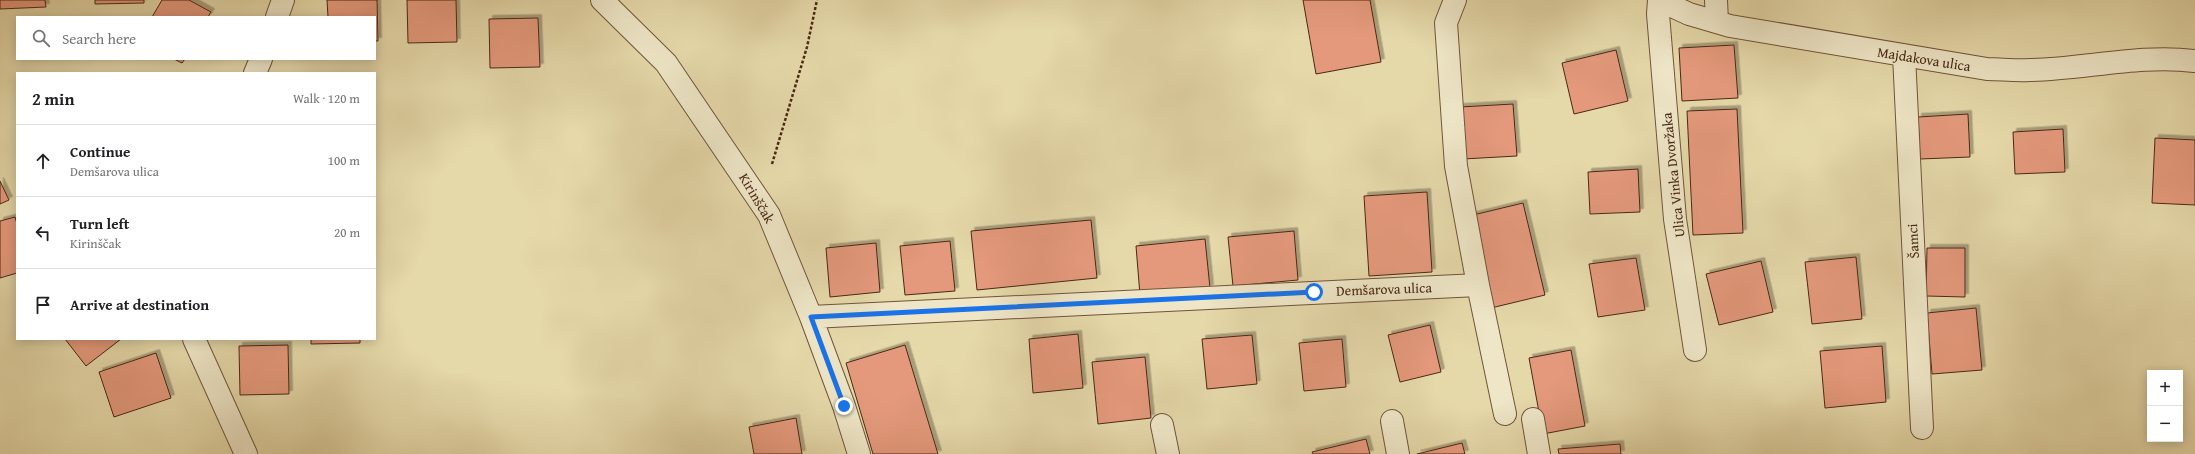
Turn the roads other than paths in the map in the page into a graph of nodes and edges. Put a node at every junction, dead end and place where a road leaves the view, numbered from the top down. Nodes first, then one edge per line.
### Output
1 (283, 0) edge
2 (602, 0) edge
3 (1455, 0) edge
4 (1659, 0) edge
5 (1716, 0) edge
6 (277, 16) edge
7 (1717, 22) junction
8 (1904, 55) junction
9 (261, 60) edge
10 (2195, 61) edge
11 (255, 72) edge
12 (1478, 285) junction
13 (811, 317) junction
14 (194, 340) edge
15 (1695, 350) dead end
16 (1504, 414) dead end
17 (1533, 419) dead end
18 (1392, 421) dead end
19 (1162, 425) dead end
20 (1922, 428) dead end
21 (246, 454) edge
22 (859, 454) edge
23 (1168, 454) edge
24 (1398, 454) edge
25 (1540, 454) edge

1 - 6 street
2 - 13 street, Kirinščak
3 - 12 street
4 - 7 street, Majdakova ulica
4 - 15 street, Ulica Vinka Dvoržaka
5 - 7 street
7 - 8 street, Majdakova ulica
8 - 10 street, Majdakova ulica
8 - 20 street, Šamci
9 - 11 street
12 - 13 street, Demšarova ulica
12 - 16 street
13 - 22 street, Kirinščak
14 - 21 street
17 - 25 street
18 - 24 street
19 - 23 street

